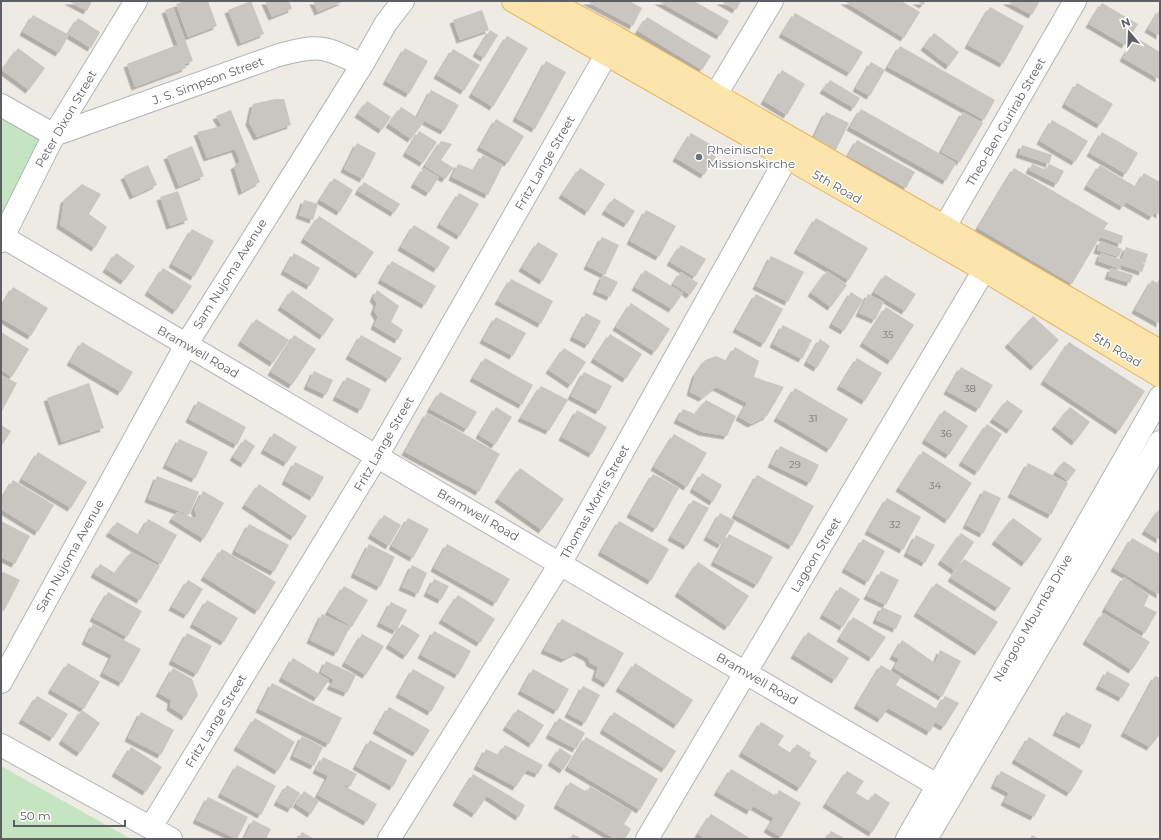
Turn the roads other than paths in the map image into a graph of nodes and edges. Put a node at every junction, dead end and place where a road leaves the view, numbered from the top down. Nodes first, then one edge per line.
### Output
1 (136, 1) edge
2 (403, 1) edge
3 (513, 1) edge
4 (549, 1) edge
5 (772, 1) edge
6 (1076, 1) edge
7 (606, 55) junction
8 (362, 65) junction
9 (710, 103) junction
10 (1, 105) edge
11 (54, 135) junction
12 (787, 157) junction
13 (940, 235) junction
14 (2, 239) edge
15 (984, 270) junction
16 (186, 345) junction
17 (1160, 350) edge
18 (1160, 376) edge
19 (1160, 397) edge
20 (1160, 442) edge
21 (377, 456) junction
22 (560, 564) junction
23 (746, 672) junction
24 (1, 682) edge
25 (1, 744) edge
26 (945, 789) junction
27 (151, 827) junction
28 (172, 839) edge
29 (389, 839) edge
30 (647, 839) edge
31 (907, 839) edge
32 (926, 839) edge

1 - 11 street, Peter Dixon Street
2 - 8 street, Sam Nujoma Avenue
3 - 7 main road, 5th Road
4 - 9 main road, 5th Road
5 - 9 street
6 - 13 street, Theo-Ben Gurirab Street
7 - 9 main road, 5th Road
7 - 21 street, Fritz Lange Street
8 - 11 street, J. S. Simpson Street
8 - 16 street, Sam Nujoma Avenue
9 - 12 main road, 5th Road
9 - 13 main road, 5th Road
10 - 11 street
11 - 14 street, Peter Dixon Street
12 - 13 main road, 5th Road
12 - 22 street, Thomas Morris Street
13 - 15 main road, 5th Road
13 - 17 main road, 5th Road
14 - 16 street, Bramwell Road
15 - 18 main road, 5th Road
15 - 23 street, Lagoon Street
16 - 21 street, Bramwell Road
16 - 24 street, Sam Nujoma Avenue
19 - 26 street, Nangolo Mbumba Drive
20 - 26 street, Nangolo Mbumba Drive
21 - 22 street, Bramwell Road
21 - 27 street, Fritz Lange Street
22 - 23 street, Bramwell Road
22 - 29 street, Thomas Morris Street
23 - 26 street, Bramwell Road
23 - 30 street, Lagoon Street
25 - 27 street
26 - 31 street, Nangolo Mbumba Drive
26 - 32 street, Nangolo Mbumba Drive
27 - 28 street

